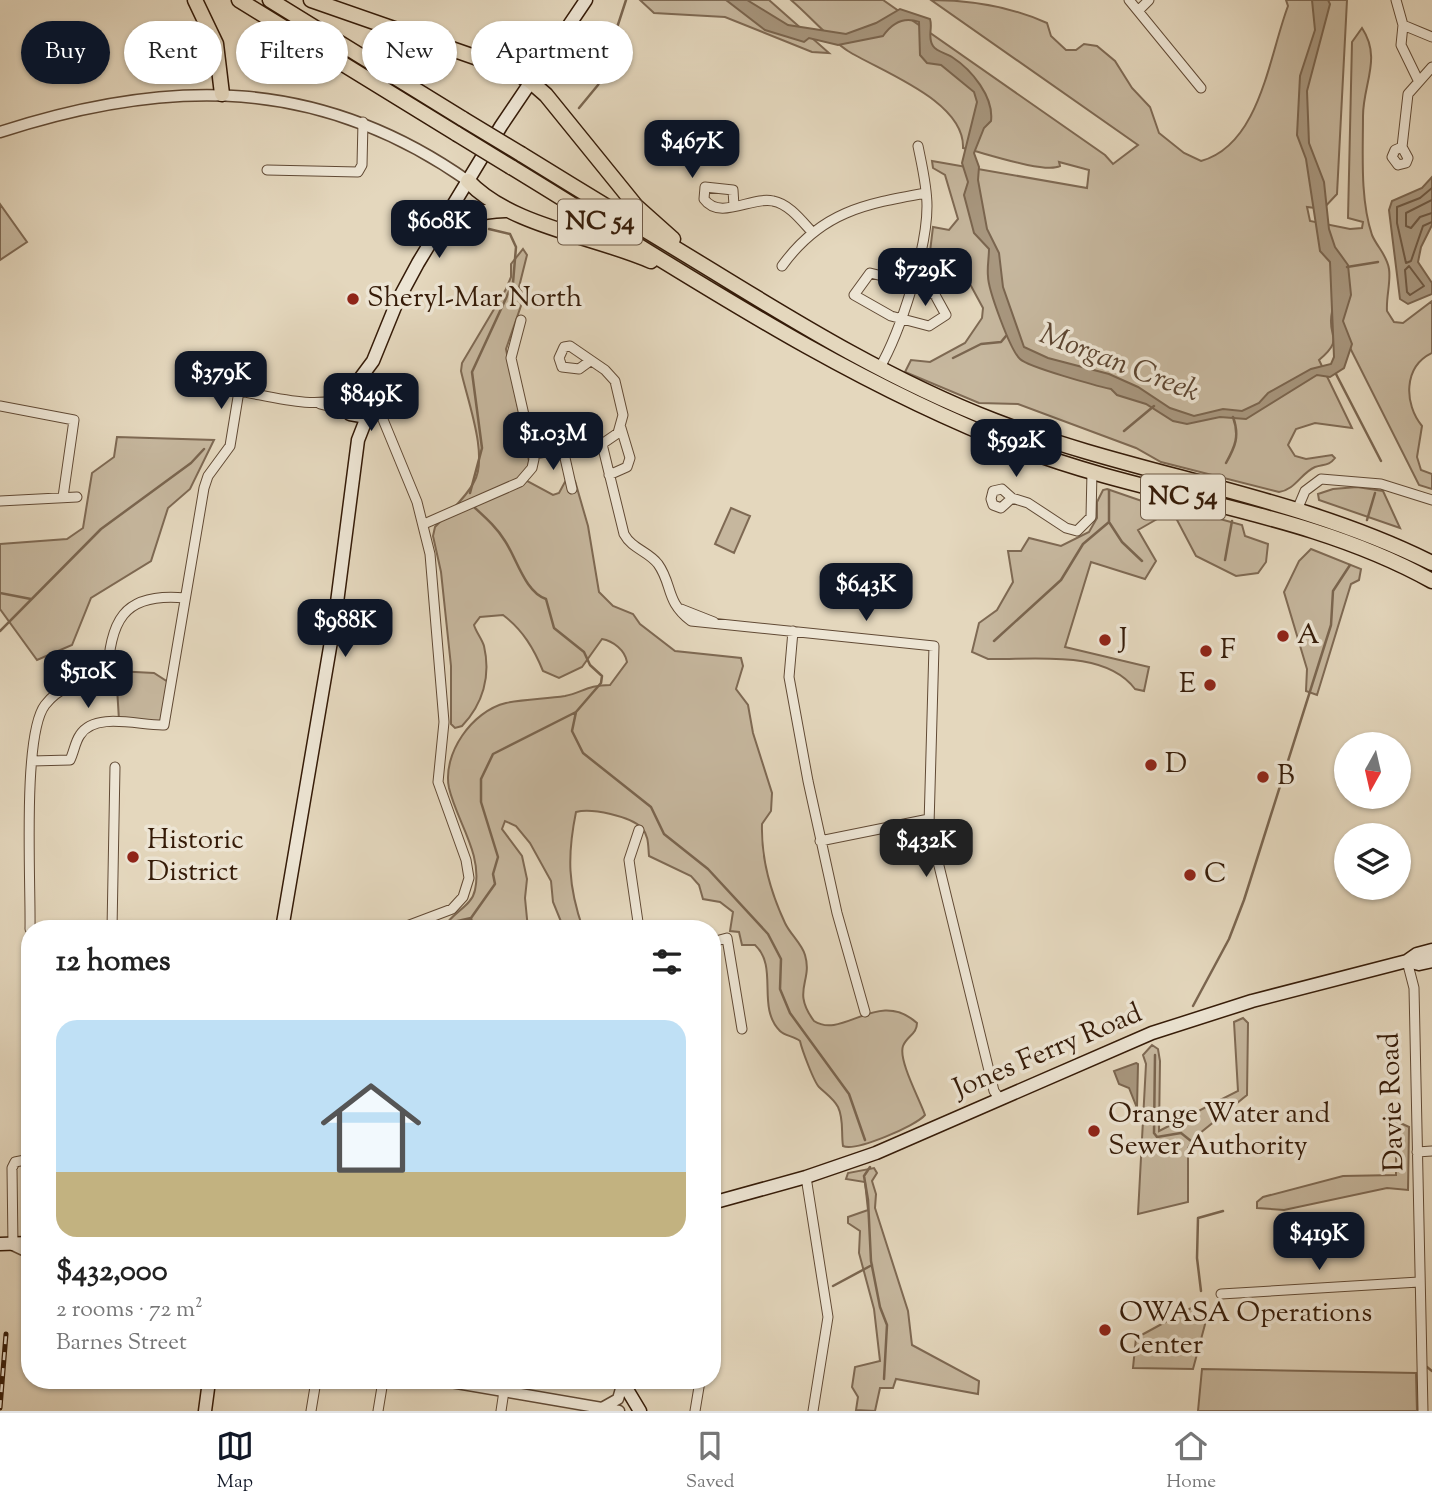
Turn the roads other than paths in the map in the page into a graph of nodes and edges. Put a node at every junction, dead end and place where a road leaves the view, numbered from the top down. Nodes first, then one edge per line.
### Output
1 (195, 0) edge
2 (239, 0) edge
3 (270, 0) edge
4 (311, 0) edge
5 (586, 0) edge
6 (1129, 0) edge
7 (1149, 0) edge
8 (1396, 0) edge
9 (1139, 10) junction
10 (571, 21) edge
11 (1403, 25) junction
12 (1432, 37) edge
13 (471, 56) edge
14 (1432, 67) edge
15 (1418, 80) junction
16 (528, 84) edge
17 (533, 84) edge
18 (1201, 88) dead end
19 (222, 94) junction
20 (363, 122) junction
21 (0, 132) edge
22 (918, 146) dead end
23 (1402, 147) dead end
24 (267, 170) dead end
25 (468, 181) junction
26 (926, 192) junction
27 (734, 206) dead end
28 (506, 210) junction
29 (438, 229) junction
30 (812, 232) junction
31 (782, 266) dead end
32 (709, 269) junction
33 (689, 277) junction
34 (911, 283) junction
35 (901, 318) junction
36 (521, 320) dead end
37 (799, 343) junction
38 (373, 361) junction
39 (590, 361) dead end
40 (879, 369) junction
41 (877, 386) junction
42 (351, 392) junction
43 (375, 398) junction
44 (315, 402) junction
45 (0, 406) edge
46 (349, 412) junction
47 (368, 416) junction
48 (383, 421) junction
49 (994, 421) junction
50 (621, 428) junction
51 (358, 440) junction
52 (602, 444) junction
53 (563, 449) junction
54 (533, 454) junction
55 (1092, 472) junction
56 (609, 475) junction
57 (572, 489) dead end
58 (63, 496) junction
59 (77, 497) dead end
60 (1012, 499) dead end
61 (1432, 500) edge
62 (0, 501) edge
63 (1297, 510) junction
64 (1247, 513) junction
65 (424, 524) junction
66 (1288, 524) junction
67 (1345, 525) junction
68 (1432, 564) edge
69 (1432, 582) edge
70 (185, 598) junction
71 (793, 631) junction
72 (32, 761) junction
73 (115, 766) dead end
74 (929, 819) junction
75 (639, 830) dead end
76 (820, 841) junction
77 (30, 920) edge
78 (112, 920) edge
79 (284, 920) edge
80 (423, 920) edge
81 (638, 920) edge
82 (721, 940) edge
83 (1432, 950) edge
84 (1407, 961) junction
85 (1432, 961) edge
86 (865, 1012) dead end
87 (742, 1029) dead end
88 (1000, 1098) junction
89 (1432, 1151) edge
90 (1417, 1152) junction
91 (21, 1160) edge
92 (806, 1177) junction
93 (721, 1201) edge
94 (6, 1245) edge
95 (1419, 1282) junction
96 (1221, 1294) dead end
97 (1420, 1302) junction
98 (1432, 1302) edge
99 (208, 1389) edge
100 (315, 1389) edge
101 (382, 1389) edge
102 (492, 1389) edge
103 (621, 1389) edge
104 (627, 1389) edge
105 (699, 1389) edge
106 (504, 1391) junction
107 (602, 1408) junction
108 (205, 1411) edge
109 (311, 1411) edge
110 (378, 1411) edge
111 (501, 1411) edge
112 (619, 1411) edge
113 (640, 1411) edge
114 (695, 1411) edge
115 (813, 1411) edge
116 (1423, 1411) edge

1 - 19 highway
2 - 33 highway, NC 54, bridge
3 - 32 highway, NC 54, bridge
4 - 13 highway
5 - 10 main road
6 - 9 street
7 - 9 street
8 - 11 street
9 - 18 street
11 - 12 street
11 - 15 street
14 - 15 street
15 - 23 street
16 - 25 main road
17 - 32 highway
19 - 20 street
19 - 21 street
20 - 24 street
20 - 25 street
22 - 26 street
25 - 28 highway
25 - 29 main road
26 - 30 street
26 - 34 street
27 - 30 street
28 - 29 highway
28 - 33 highway
29 - 38 main road
30 - 31 street
32 - 40 highway, NC 54
33 - 37 highway, NC 54
34 - 35 street
34 - 35 street
34 - 35 street
35 - 40 street
36 - 54 street
37 - 40 highway
37 - 41 highway, NC 54
38 - 42 main road
38 - 43 main road
39 - 50 street
40 - 49 highway, NC 54
41 - 49 highway
41 - 55 highway, NC 54
42 - 43 main road
42 - 44 street
42 - 46 main road
43 - 47 main road
43 - 48 street
44 - 46 street
44 - 70 street
45 - 58 street
46 - 47 main road
46 - 51 main road
47 - 48 street
47 - 51 main road
48 - 65 street
49 - 63 highway, NC 54
50 - 52 street
50 - 56 street
51 - 79 main road
52 - 53 street
52 - 56 street
53 - 54 street
53 - 57 street
54 - 65 street
55 - 60 street
55 - 64 highway, NC 54
56 - 71 street
58 - 59 street
58 - 62 street
61 - 63 street
63 - 64 highway
63 - 67 highway, NC 54
64 - 66 highway, NC 54
65 - 80 street
66 - 67 highway
66 - 69 highway, NC 54
67 - 68 highway, NC 54
70 - 72 street
70 - 72 street
71 - 74 street
71 - 76 street
72 - 77 street
73 - 78 street
74 - 76 street
74 - 88 street
75 - 81 street
76 - 86 street
82 - 87 street
83 - 84 main road, Jones Ferry Road
84 - 85 main road, Jones Ferry Road
84 - 88 main road, Jones Ferry Road
84 - 90 street, Davie Road
88 - 92 main road, Jones Ferry Road
89 - 90 street
90 - 95 street, Davie Road
91 - 94 street
92 - 93 main road, Jones Ferry Road
92 - 115 street
95 - 96 street
95 - 97 street, Davie Road
97 - 98 street
97 - 116 street, Davie Road
99 - 108 main road
100 - 109 street
101 - 110 street
102 - 106 street
103 - 107 street
104 - 113 main road
105 - 114 street
106 - 107 street
106 - 111 street
107 - 112 street

